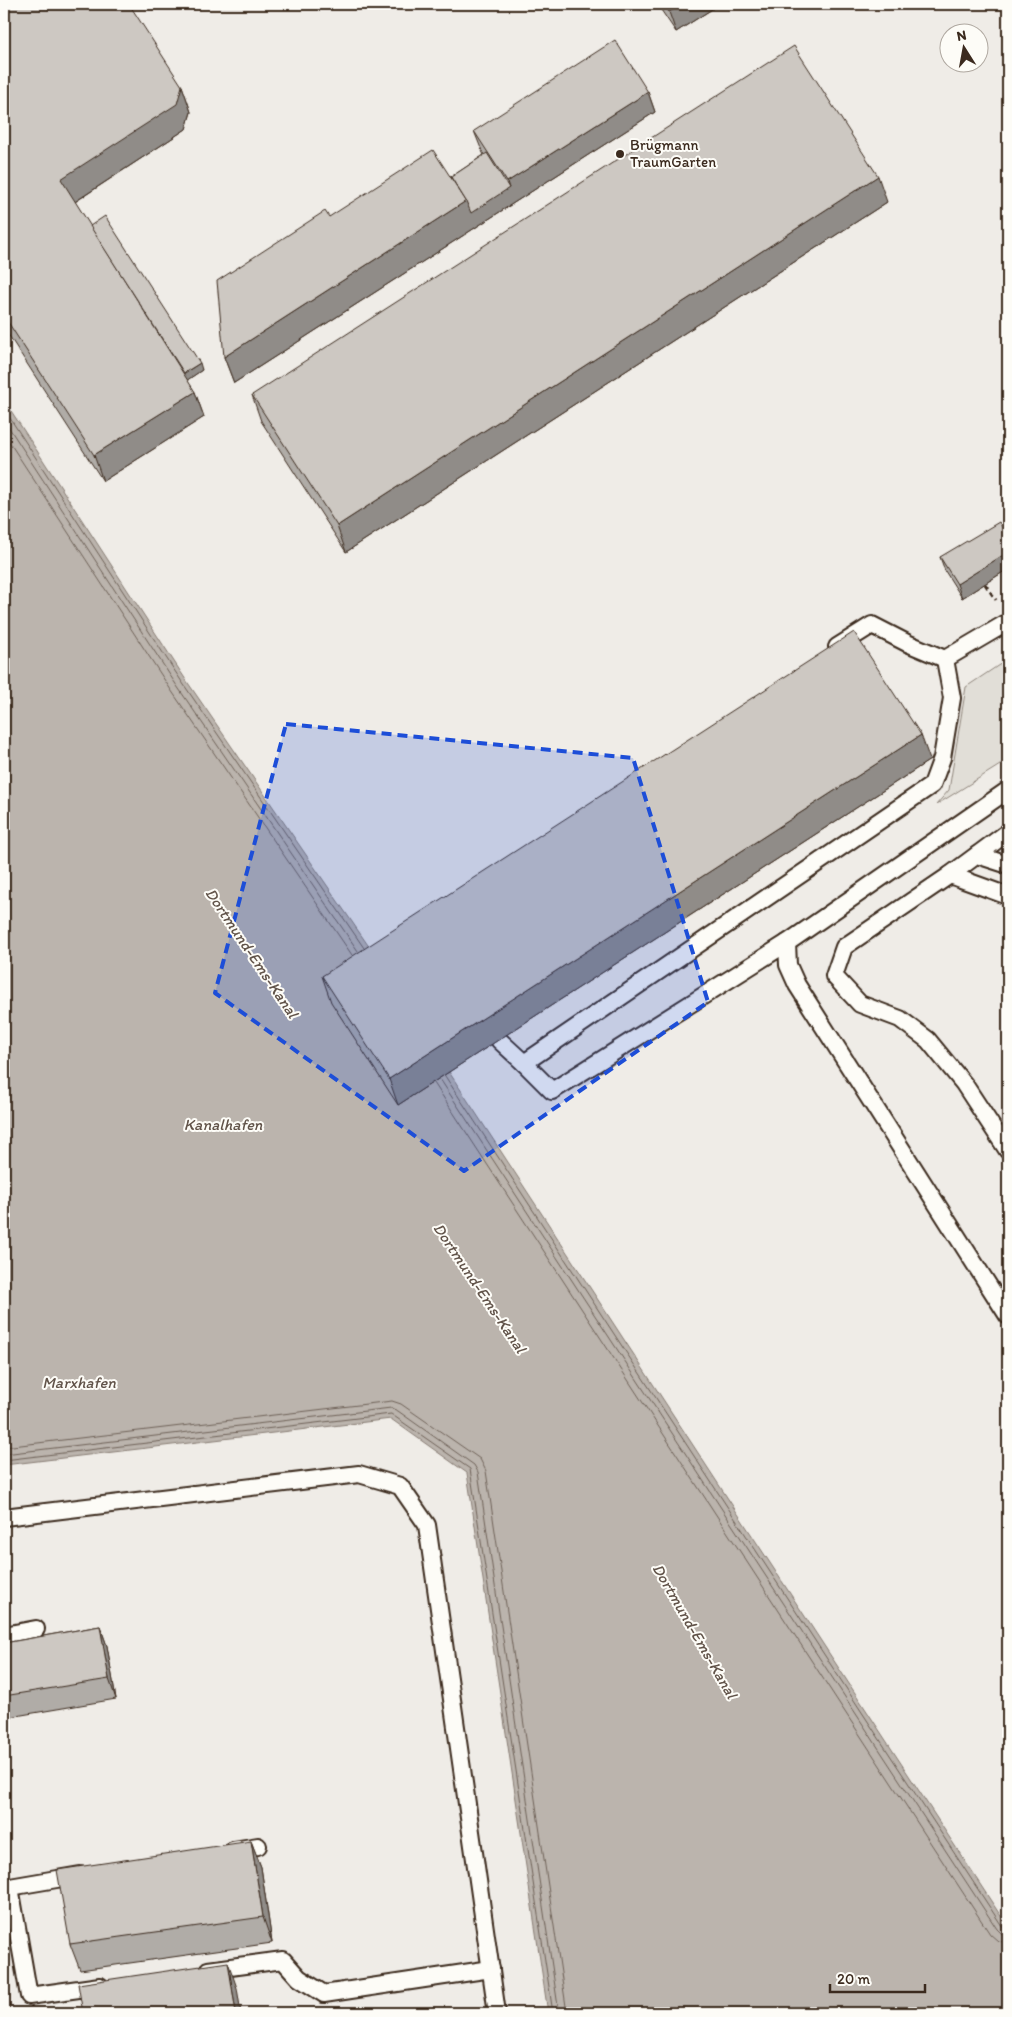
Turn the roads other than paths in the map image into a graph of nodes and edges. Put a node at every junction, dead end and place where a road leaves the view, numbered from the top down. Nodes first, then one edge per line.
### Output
1 (1008, 622) edge
2 (822, 657) edge
3 (945, 658) junction
4 (1008, 790) edge
5 (1008, 832) edge
6 (977, 855) junction
7 (1008, 865) edge
8 (950, 876) junction
9 (1008, 896) edge
10 (788, 943) junction
11 (499, 1040) dead end
12 (524, 1063) junction
13 (1008, 1151) edge
14 (1008, 1316) edge
15 (4, 1517) edge
16 (36, 1629) dead end
17 (4, 1635) edge
18 (258, 1846) dead end
19 (220, 1852) edge
20 (96, 1873) edge
21 (7, 1887) edge
22 (490, 1969) junction
23 (195, 1972) edge
24 (117, 1984) edge
25 (497, 2013) edge

1 - 3 lane
2 - 3 lane
3 - 12 lane
4 - 10 lane
5 - 6 lane
6 - 7 lane
6 - 8 lane
8 - 9 lane
8 - 13 lane
10 - 12 lane
10 - 14 lane
11 - 12 lane
15 - 22 lane
16 - 17 lane
18 - 19 lane
20 - 21 lane
21 - 24 lane
22 - 23 lane
22 - 25 lane

